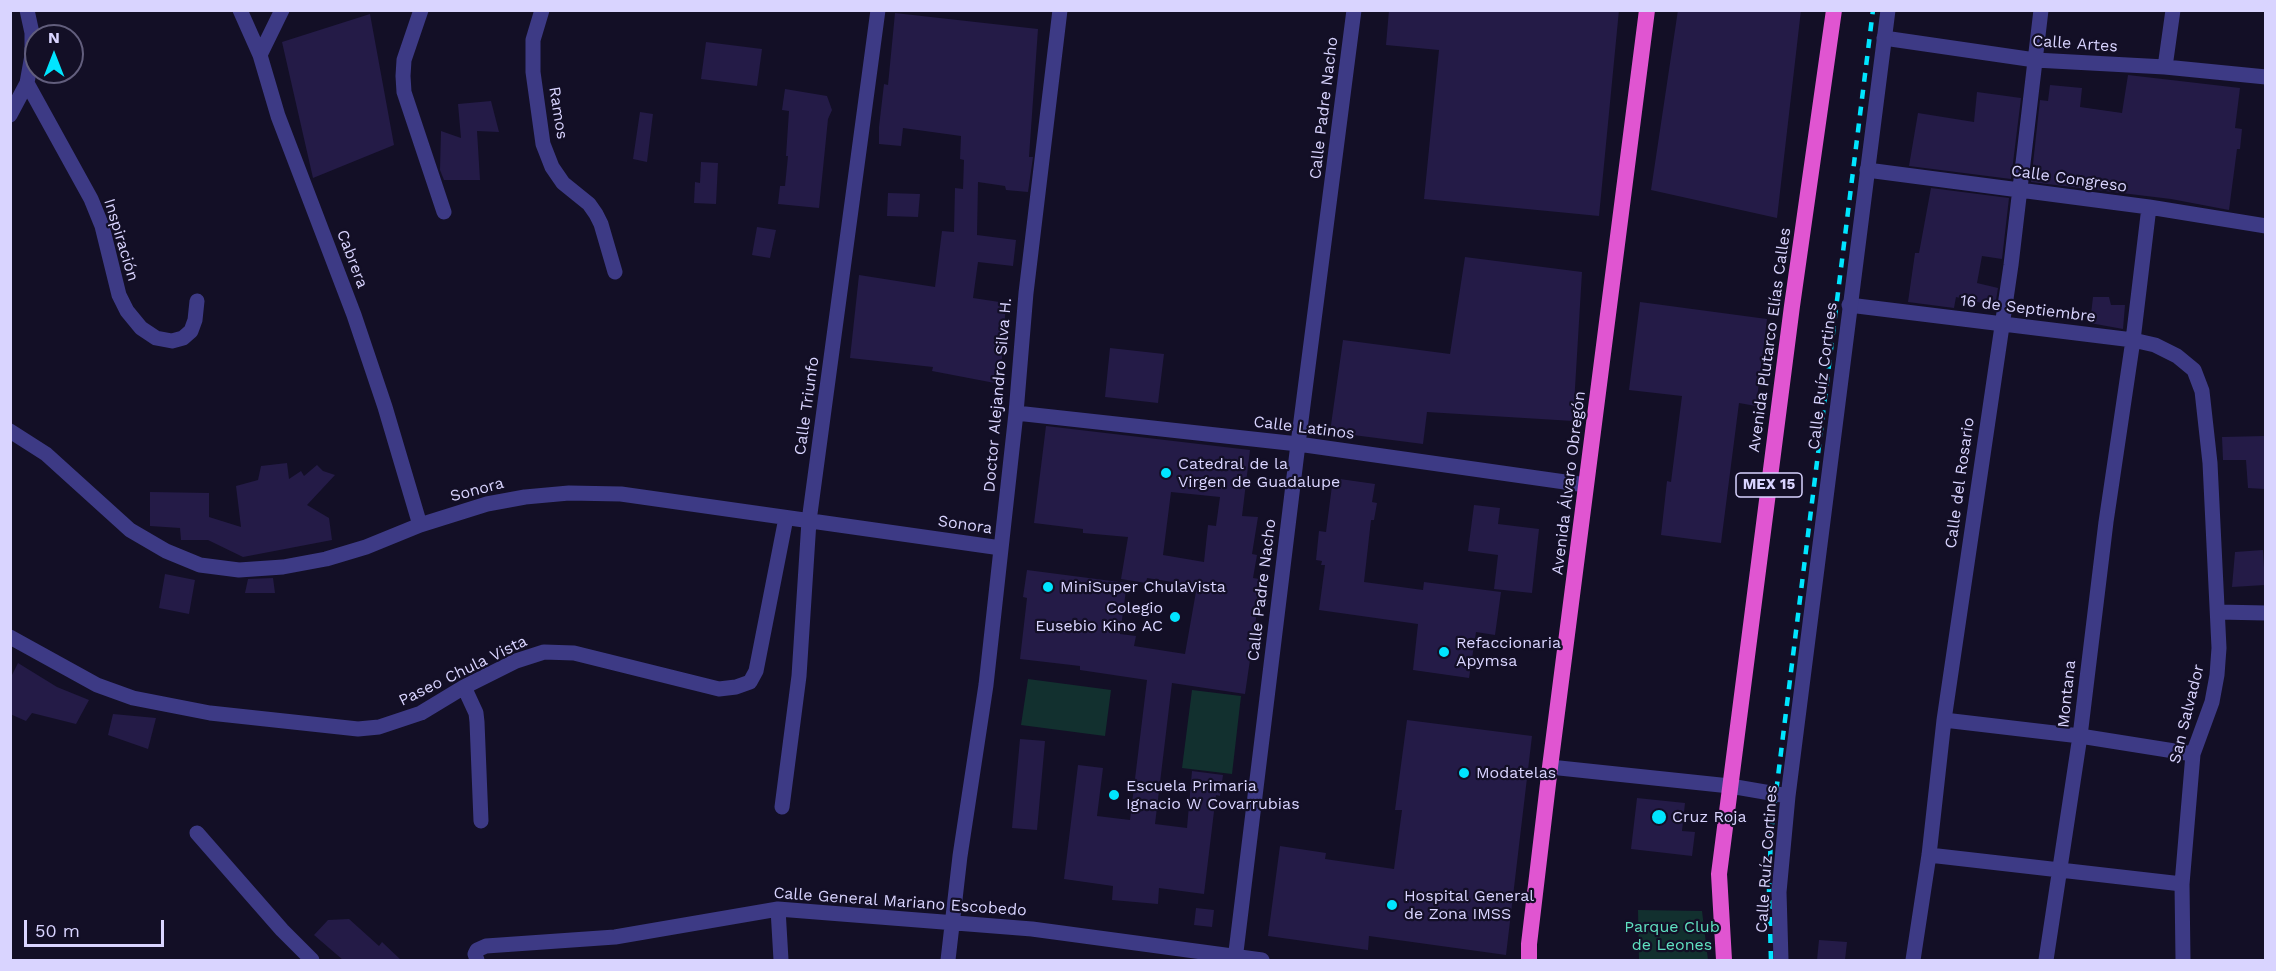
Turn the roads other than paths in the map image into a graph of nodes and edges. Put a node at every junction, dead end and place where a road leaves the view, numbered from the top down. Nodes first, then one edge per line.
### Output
1 (240, 10) edge
2 (282, 10) edge
3 (421, 10) edge
4 (542, 10) edge
5 (878, 10) edge
6 (1060, 10) edge
7 (1354, 10) edge
8 (1647, 10) edge
9 (1834, 10) edge
10 (1887, 10) edge
11 (2040, 10) edge
12 (2173, 10) edge
13 (1884, 38) junction
14 (260, 56) junction
15 (2035, 60) junction
16 (2165, 67) junction
17 (2265, 76) edge
18 (26, 84) edge
19 (28, 84) edge
20 (10, 115) edge
21 (1868, 170) junction
22 (2020, 190) junction
23 (2149, 207) junction
24 (444, 212) dead end
25 (2265, 226) edge
26 (615, 272) dead end
27 (197, 301) dead end
28 (1849, 305) junction
29 (2001, 324) junction
30 (2133, 340) junction
31 (2194, 370) joint
32 (1016, 413) junction
33 (10, 431) edge
34 (1298, 444) junction
35 (1586, 485) junction
36 (786, 518) junction
37 (808, 521) junction
38 (420, 525) junction
39 (1001, 548) junction
40 (2218, 612) junction
41 (2265, 613) edge
42 (10, 637) edge
43 (465, 687) junction
44 (1944, 720) junction
45 (2080, 736) junction
46 (2193, 754) junction
47 (1550, 767) junction
48 (1730, 786) junction
49 (1788, 796) junction
50 (782, 807) dead end
51 (481, 821) dead end
52 (198, 833) dead end
53 (1929, 855) junction
54 (2060, 870) junction
55 (2182, 884) junction
56 (778, 909) junction
57 (952, 924) junction
58 (1235, 959) edge
59 (312, 960) edge
60 (477, 960) edge
61 (781, 960) edge
62 (948, 960) edge
63 (1262, 960) edge
64 (1529, 960) edge
65 (1724, 960) edge
66 (1781, 960) edge
67 (1913, 960) edge
68 (2046, 960) edge
69 (2183, 960) edge

1 - 14 street, Cabrera
2 - 14 street
3 - 24 street
4 - 26 street, Ramos
5 - 37 street, Calle Triunfo
6 - 32 street, Doctor Alejandro Silva H.
7 - 34 street, Calle Padre Nacho
8 - 35 highway, Avenida Álvaro Obregón
9 - 48 highway, Avenida Plutarco Elías Calles / MEX 15
10 - 13 street, Calle Ruíz Cortines
11 - 15 street, Calle del Rosario
12 - 16 street
13 - 15 street, Calle Artes
13 - 21 street, Calle Ruíz Cortines
14 - 38 street, Cabrera
15 - 16 street, Calle Artes
15 - 22 street, Calle del Rosario
16 - 17 street, Calle Artes
18 - 20 street
19 - 27 street, Inspiración
21 - 22 street, Calle Congreso
21 - 28 street, Calle Ruíz Cortines
22 - 23 street, Calle Congreso
22 - 29 street, Calle del Rosario
23 - 25 street, Calle Congreso
23 - 30 street, Montana
28 - 29 street, 16 de Septiembre
28 - 49 street, Calle Ruíz Cortines
29 - 30 street, 16 de Septiembre
29 - 44 street, Calle del Rosario
30 - 31 street, 16 de Septiembre
30 - 45 street, Montana
31 - 40 street, San Salvador
32 - 34 street, Calle Latinos
32 - 39 street, Doctor Alejandro Silva H.
33 - 38 street, Sonora
34 - 35 street, Calle Latinos
34 - 58 street, Calle Padre Nacho
35 - 47 highway, Avenida Álvaro Obregón
36 - 37 street, Sonora
36 - 38 street, Sonora
36 - 43 street, Paseo Chula Vista
37 - 39 street, Sonora
37 - 50 street, Calle Triunfo
39 - 57 street, Doctor Alejandro Silva H.
40 - 41 street
40 - 46 street, San Salvador
42 - 43 street, Paseo Chula Vista
43 - 51 street
44 - 45 street
44 - 53 street, Calle del Rosario
45 - 46 street
45 - 54 street, Montana
46 - 55 street, San Salvador
47 - 48 street
47 - 64 highway, Avenida Álvaro Obregón
48 - 49 street
48 - 65 highway, Avenida Plutarco Elías Calles / MEX 15
49 - 66 street, Calle Ruíz Cortines
52 - 59 street
53 - 54 street
53 - 67 street, Calle del Rosario
54 - 55 street
54 - 68 street, Montana
55 - 69 street, San Salvador
56 - 57 street, Calle General Mariano Escobedo
56 - 60 street, Calle General Mariano Escobedo
56 - 61 street
57 - 58 street, Calle General Mariano Escobedo
57 - 62 street, Doctor Alejandro Silva H.
58 - 63 street, Calle General Mariano Escobedo

